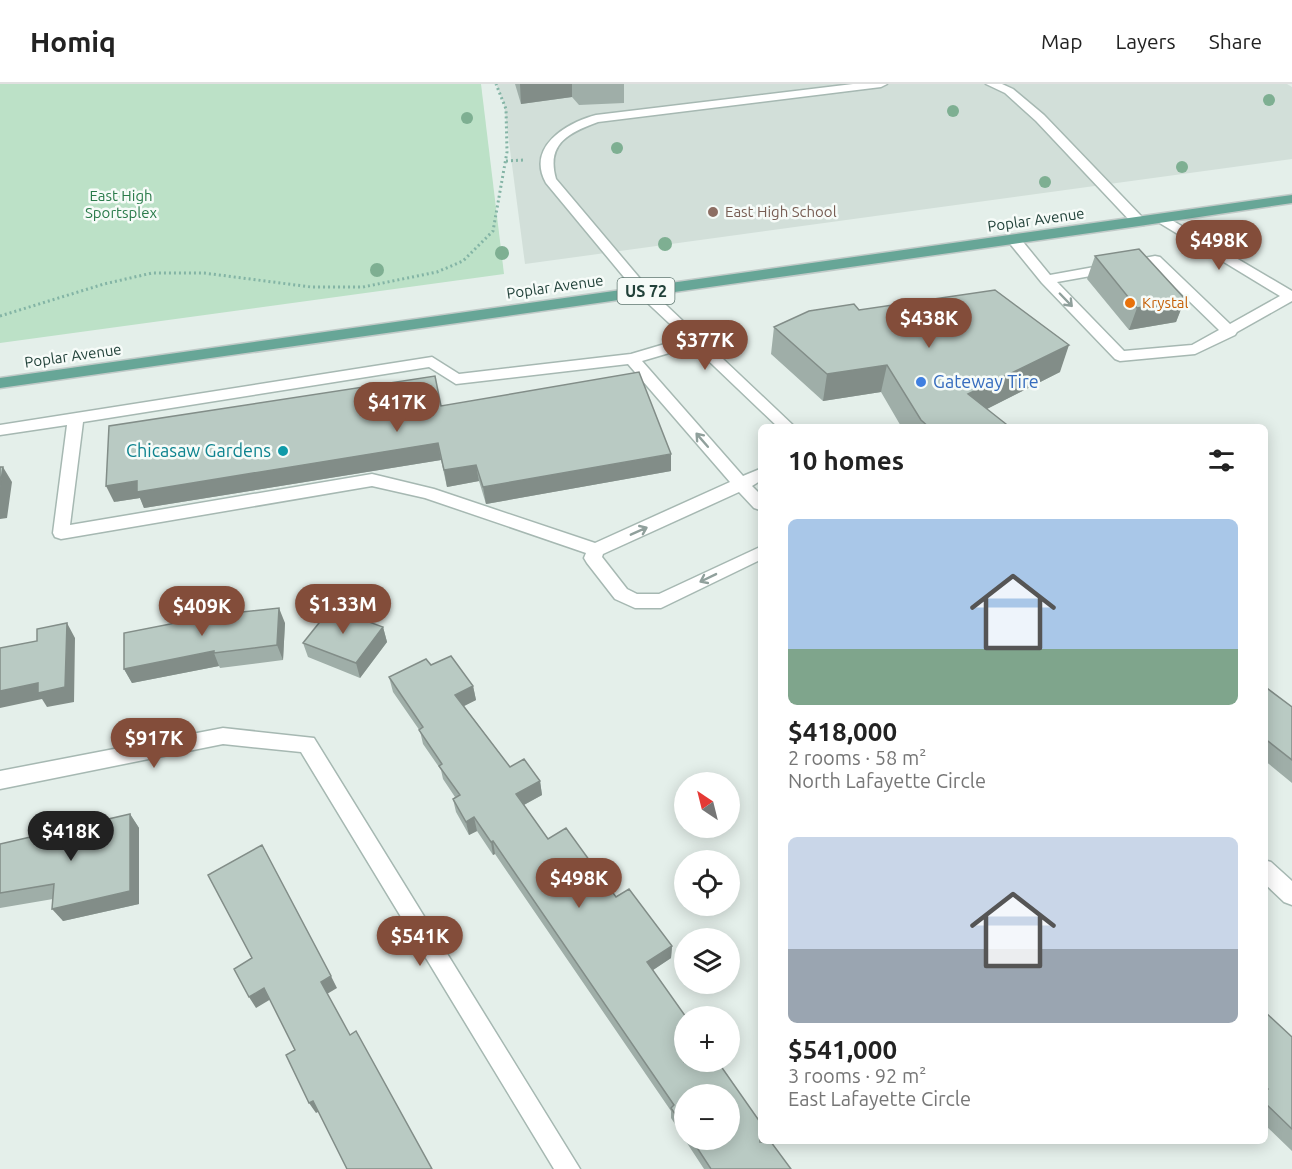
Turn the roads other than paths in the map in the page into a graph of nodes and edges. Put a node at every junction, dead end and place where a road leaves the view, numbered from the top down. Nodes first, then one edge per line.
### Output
1 (881, 84) edge
2 (992, 84) edge
3 (1292, 199) edge
4 (1163, 219) junction
5 (1139, 222) junction
6 (1014, 240) junction
7 (1047, 280) junction
8 (643, 291) junction
9 (1291, 296) edge
10 (1230, 332) junction
11 (695, 340) junction
12 (632, 359) junction
13 (0, 383) edge
14 (76, 418) junction
15 (785, 424) edge
16 (0, 430) edge
17 (758, 476) edge
18 (741, 484) junction
19 (758, 502) edge
20 (596, 550) junction
21 (758, 554) edge
22 (0, 780) edge
23 (1268, 873) edge
24 (1292, 894) edge
25 (568, 1169) edge

1 - 8 street
2 - 5 street
3 - 4 main road, Poplar Avenue / US 72
4 - 5 main road, Poplar Avenue / US 72
4 - 9 street
5 - 6 main road, Poplar Avenue / US 72
6 - 7 street
6 - 8 main road, Poplar Avenue / US 72
7 - 10 street
7 -> 10 street
8 - 11 street
8 - 13 main road, Poplar Avenue / US 72
9 - 10 street
11 - 12 street
11 - 15 street
12 - 14 street
18 -> 12 street
14 - 16 street
14 - 20 street
17 - 18 street
18 - 19 street
20 -> 18 street
21 -> 20 street
22 - 25 street
23 - 24 street

